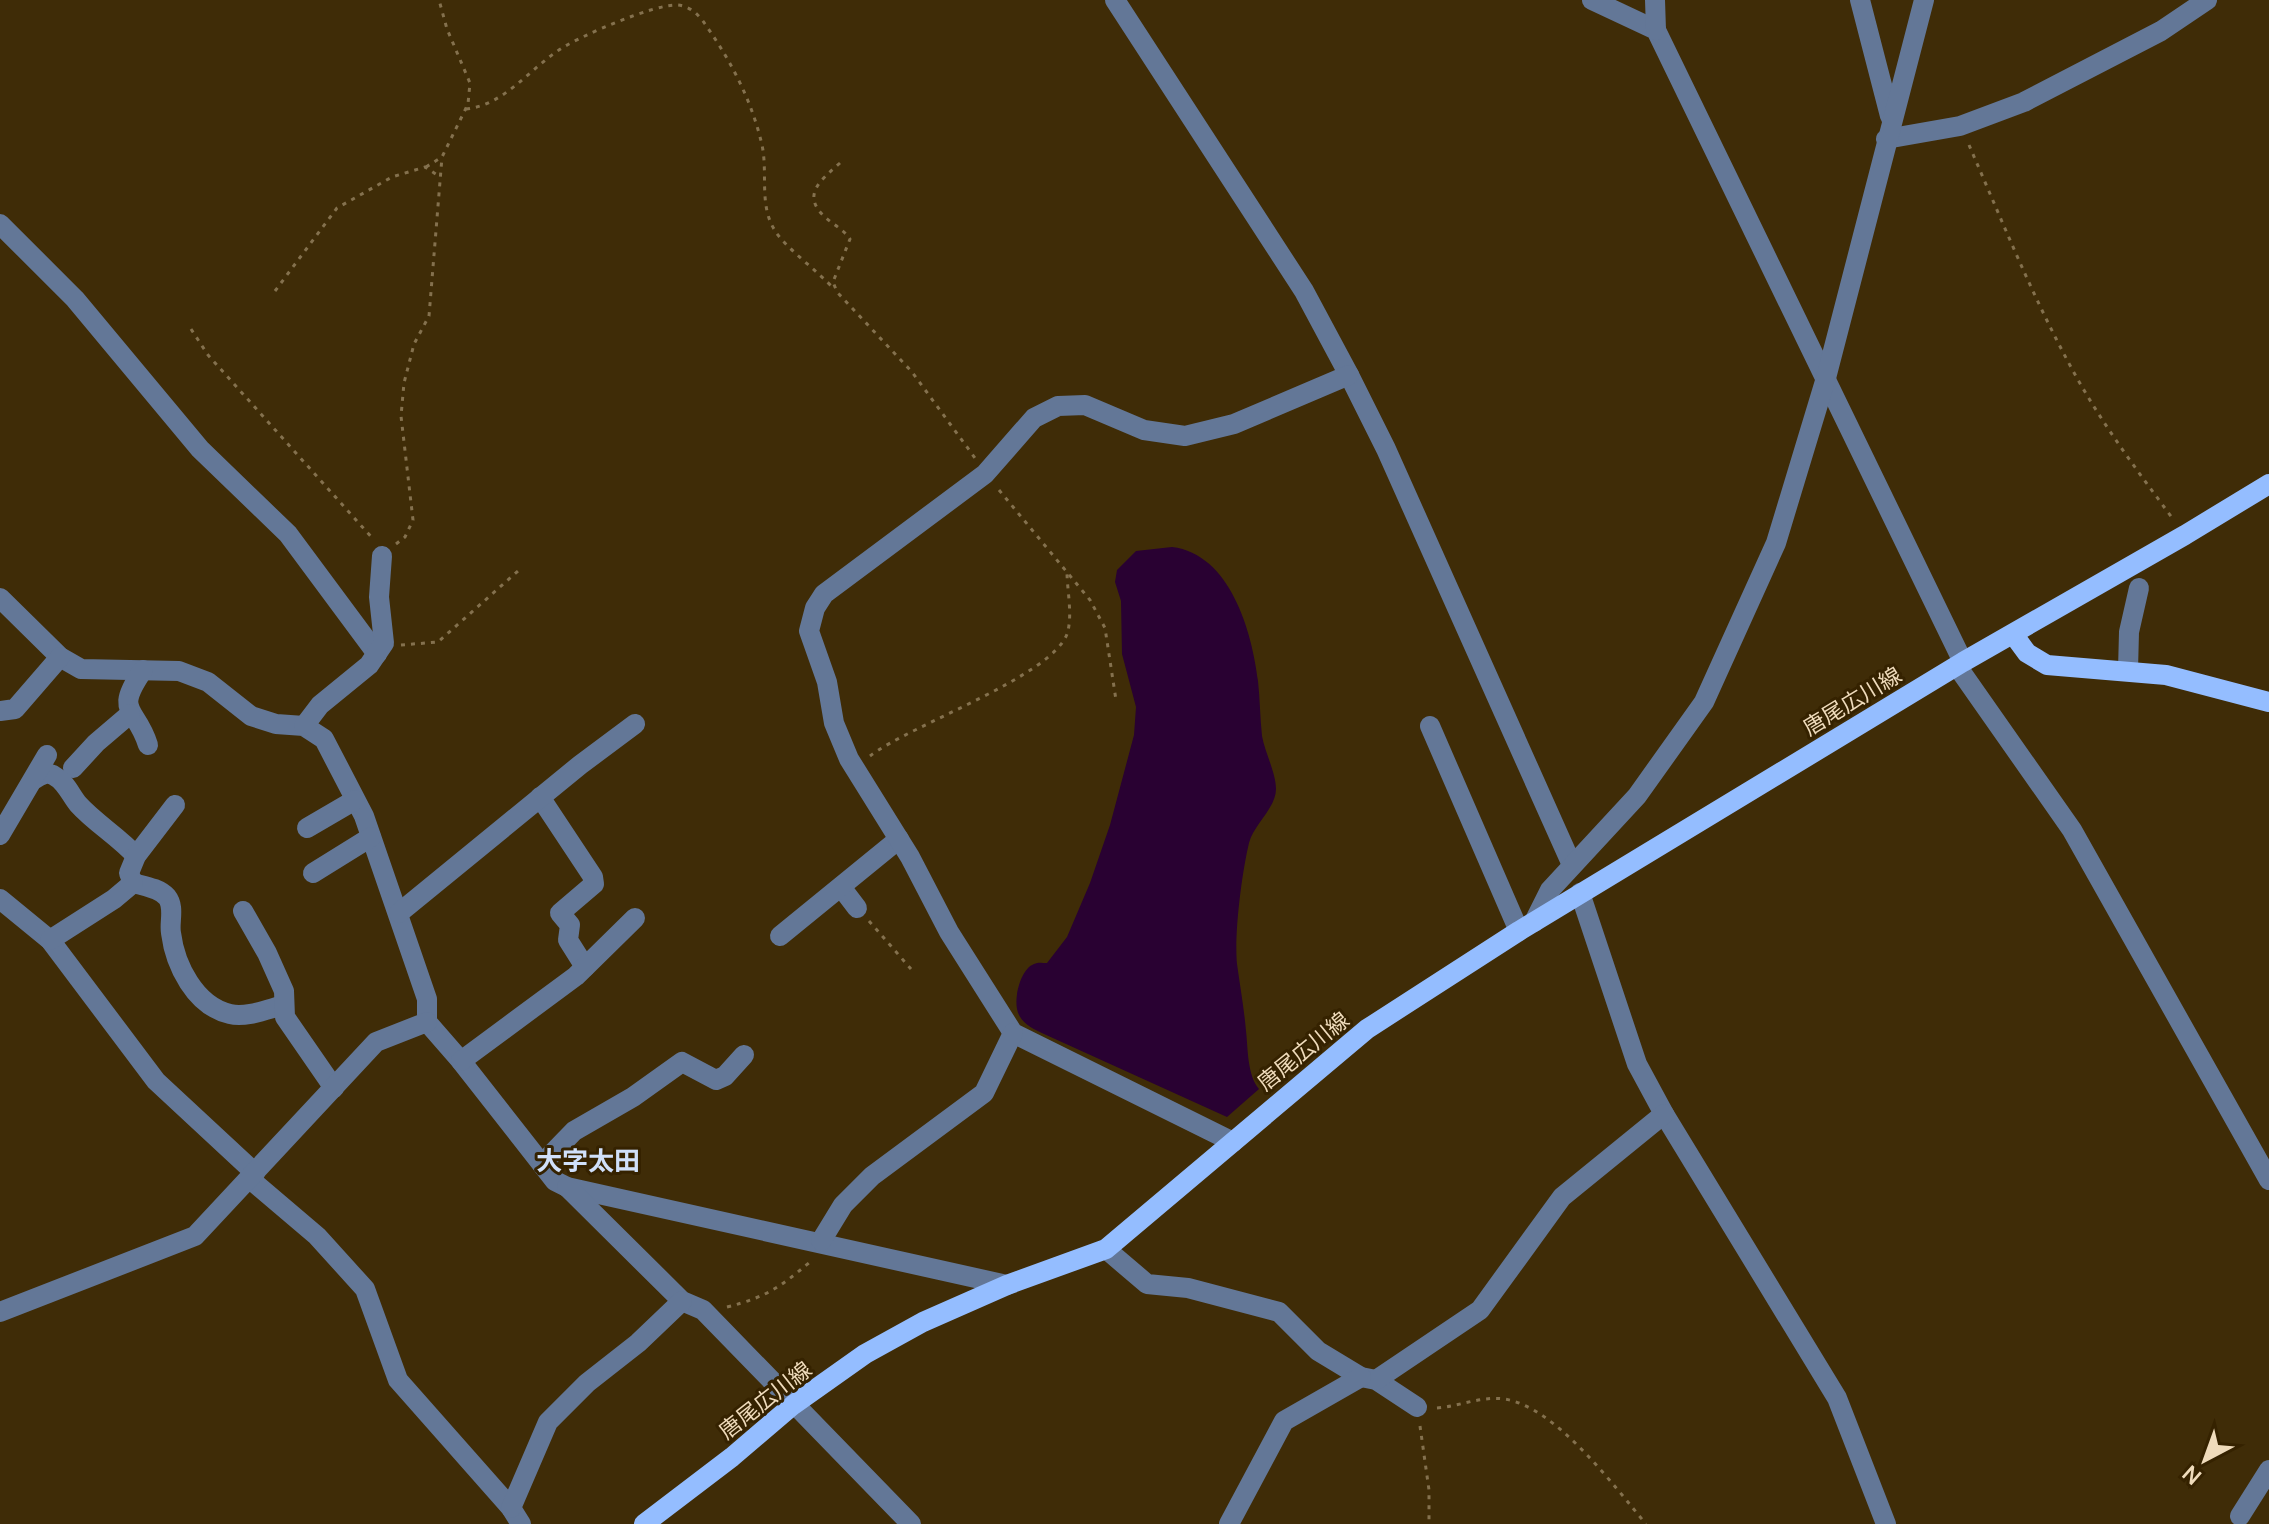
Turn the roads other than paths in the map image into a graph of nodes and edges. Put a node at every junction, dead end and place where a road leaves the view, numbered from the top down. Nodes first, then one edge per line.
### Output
1 (1115, 0) edge
2 (1592, 0) edge
3 (1655, 0) edge
4 (1860, 0) edge
5 (1924, 0) edge
6 (2207, 0) edge
7 (1656, 30) junction
8 (1889, 130) junction
9 (0, 224) edge
10 (1349, 375) junction
11 (1826, 378) junction
12 (2269, 484) edge
13 (382, 556) road end
14 (2139, 588) dead end
15 (0, 598) edge
16 (2013, 634) junction
17 (379, 651) junction
18 (60, 657) junction
19 (1960, 664) junction
20 (143, 670) junction
21 (2128, 670) junction
22 (2269, 702) edge
23 (0, 711) edge
24 (130, 714) junction
25 (635, 724) dead end
26 (304, 726) junction
27 (1430, 726) dead end
28 (148, 745) dead end
29 (47, 755) dead end
30 (73, 768) dead end
31 (35, 779) junction
32 (540, 797) junction
33 (355, 800) junction
34 (175, 805) dead end
35 (307, 828) dead end
36 (0, 835) edge
37 (371, 837) junction
38 (899, 839) junction
39 (136, 856) junction
40 (1572, 865) junction
41 (313, 873) dead end
42 (133, 883) junction
43 (841, 887) junction
44 (1580, 893) junction
45 (0, 899) edge
46 (857, 908) road end
47 (243, 911) dead end
48 (399, 913) junction
49 (635, 918) dead end
50 (1526, 927) junction
51 (780, 936) dead end
52 (50, 940) junction
53 (585, 967) junction
54 (284, 1005) junction
55 (427, 1022) junction
56 (1013, 1033) junction
57 (744, 1055) dead end
58 (461, 1061) junction
59 (334, 1088) junction
60 (1664, 1114) junction
61 (1233, 1142) junction
62 (542, 1164) junction
63 (252, 1176) junction
64 (2269, 1180) edge
65 (567, 1187) junction
66 (826, 1243) junction
67 (1106, 1249) junction
68 (1007, 1285) junction
69 (682, 1301) junction
70 (0, 1312) edge
71 (1368, 1378) junction
72 (793, 1405) junction
73 (1417, 1407) road end
74 (2269, 1470) edge
75 (516, 1516) edge
76 (2240, 1516) dead end
77 (644, 1524) edge
78 (911, 1524) edge
79 (1229, 1524) edge
80 (1886, 1524) edge

1 - 10 street
2 - 7 street
3 - 7 street
4 - 8 street
5 - 8 street
6 - 8 street
7 - 11 street
8 - 11 street
9 - 17 street
10 - 38 street
10 - 40 street
11 - 19 street
11 - 40 street
12 - 16 main road, 唐尾広川線
13 - 17 street
14 - 21 street
15 - 18 street
16 - 19 main road, 唐尾広川線
16 - 21 main road
17 - 26 street
18 - 20 street
18 - 23 street
19 - 44 main road, 唐尾広川線
19 - 64 street
20 - 24 street
20 - 26 street
21 - 22 main road
24 - 28 street
24 - 30 street
25 - 32 street
26 - 33 street
27 - 50 street
29 - 31 street
31 - 36 street
31 - 39 street
32 - 48 street
32 - 53 street
33 - 35 street
33 - 37 street
34 - 39 street
37 - 41 street
37 - 48 street
38 - 43 street
38 - 56 street
39 - 42 street
40 - 50 street
42 - 52 street
42 - 54 street
43 - 46 street
43 - 51 street
44 - 50 main road, 唐尾広川線
44 - 60 street
45 - 52 street
47 - 54 street
48 - 55 street
49 - 53 street
50 - 61 main road, 唐尾広川線
52 - 63 street
53 - 58 street
54 - 59 street
55 - 58 street
55 - 59 street
56 - 61 street
56 - 66 street
57 - 62 street
58 - 62 street
59 - 63 street
60 - 71 street
60 - 80 street
61 - 67 main road, 唐尾広川線
62 - 65 street
63 - 70 street
63 - 75 street
65 - 66 street
65 - 69 street
66 - 68 street
67 - 68 main road, 唐尾広川線
67 - 71 street
68 - 72 main road, 唐尾広川線
69 - 72 street
69 - 75 street
71 - 73 street
71 - 79 street
72 - 77 main road, 唐尾広川線
72 - 78 street
74 - 76 street

